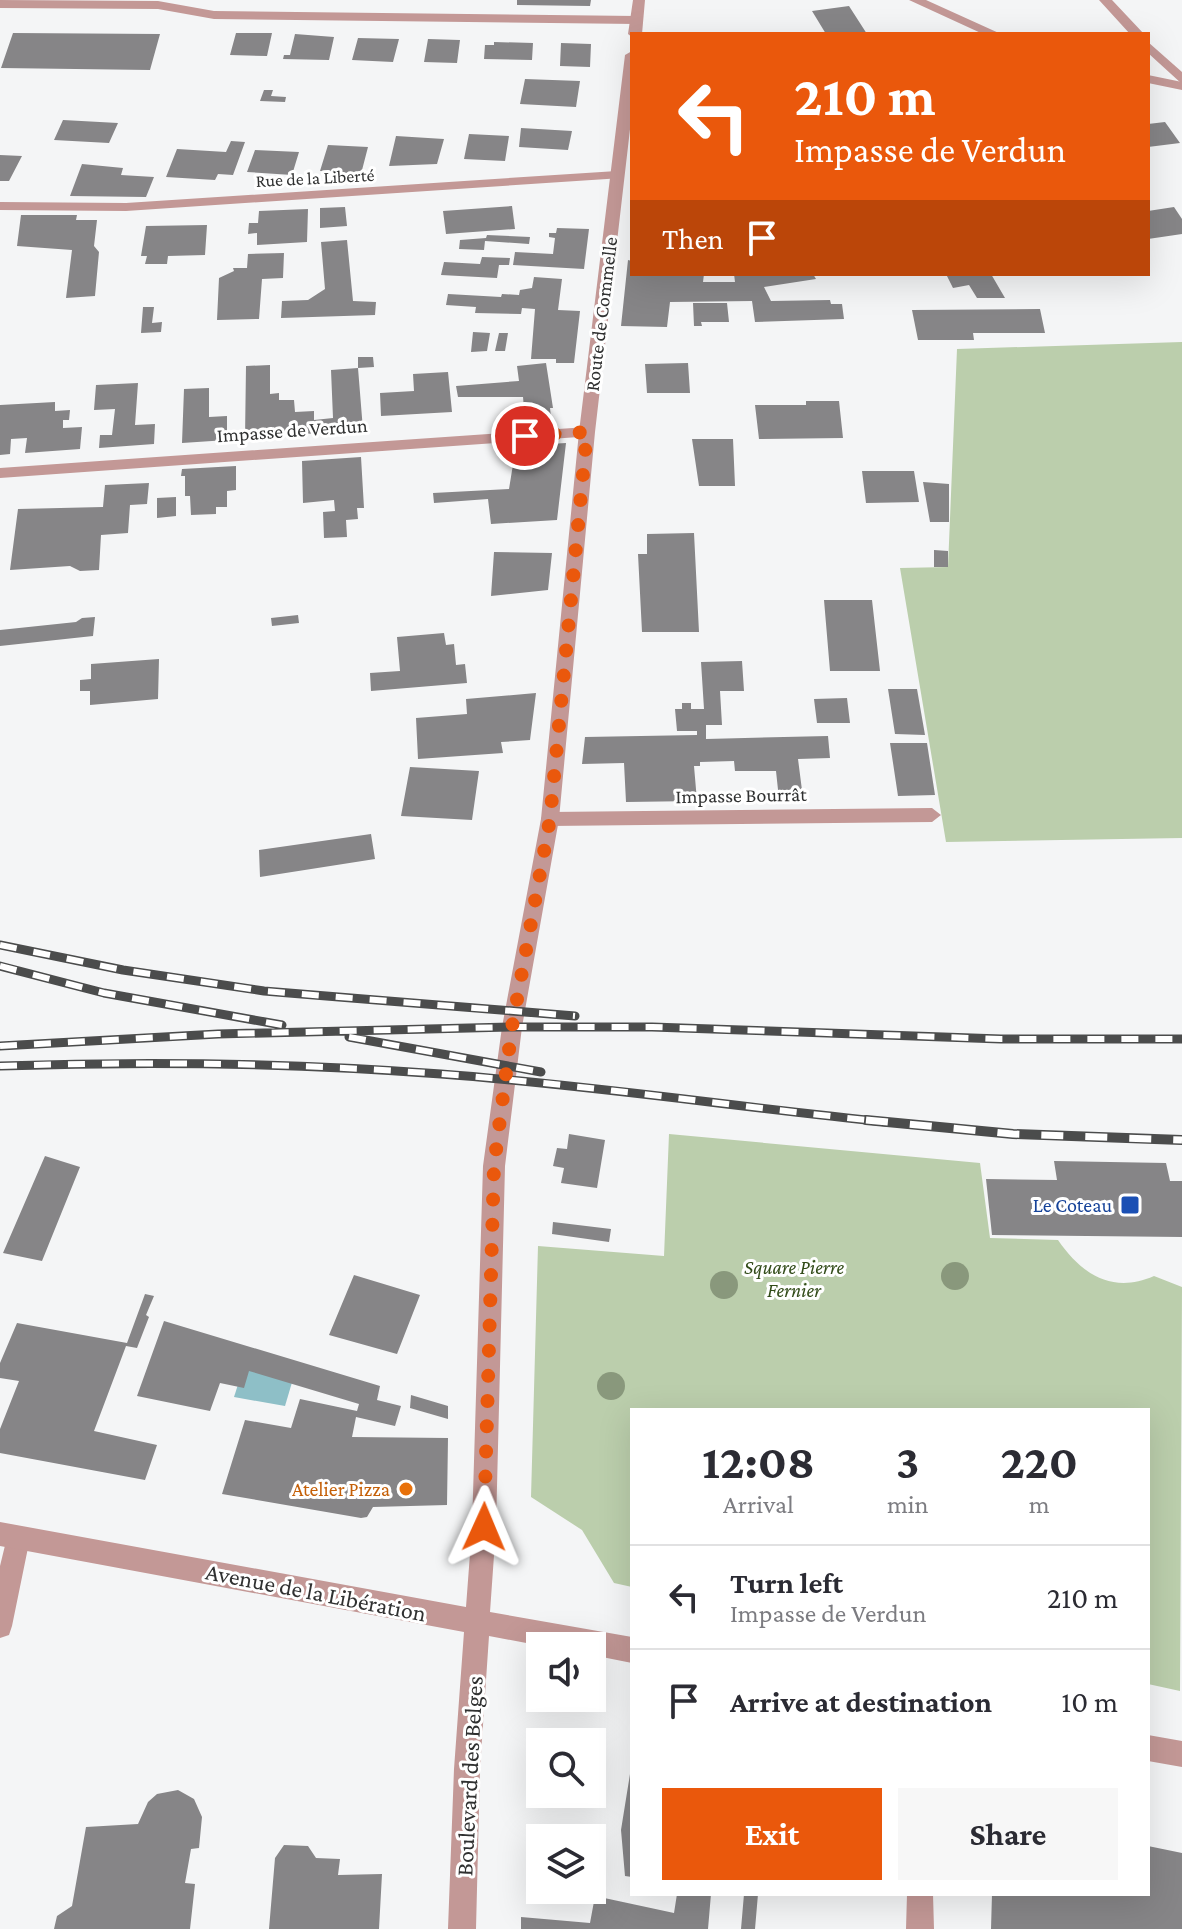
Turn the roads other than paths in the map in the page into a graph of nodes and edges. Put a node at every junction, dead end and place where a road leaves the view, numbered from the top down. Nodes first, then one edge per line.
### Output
1 (639, 0) edge
2 (915, 0) edge
3 (1105, 0) edge
4 (0, 4) edge
5 (636, 27) edge
6 (989, 32) edge
7 (1135, 32) edge
8 (1150, 48) edge
9 (1150, 79) edge
10 (630, 85) edge
11 (1182, 85) edge
12 (1150, 95) edge
13 (624, 174) edge
14 (0, 206) edge
15 (587, 432) junction
16 (0, 473) edge
17 (932, 815) dead end
18 (550, 819) junction
19 (9, 1536) edge
20 (479, 1623) junction
21 (0, 1626) edge
22 (630, 1650) edge
23 (1150, 1748) edge
24 (1182, 1754) edge
25 (920, 1896) edge
26 (462, 1929) edge
27 (920, 1929) edge

1 - 5 street
2 - 6 street
3 - 7 street
4 - 5 street
8 - 11 street
9 - 11 street
10 - 13 street, Route de Commelle
11 - 12 street
13 - 14 street, Rue de la Liberté
13 - 15 street, Route de Commelle
15 - 16 street, Impasse de Verdun
15 - 18 street, Route de Commelle
17 - 18 street, Impasse Bourrât
18 - 20 street, Route de Commelle
19 - 20 street, Avenue de la Libération
19 - 21 street
20 - 22 street, Avenue de la Libération
20 - 26 street, Boulevard des Belges
23 - 24 street
25 - 27 street

